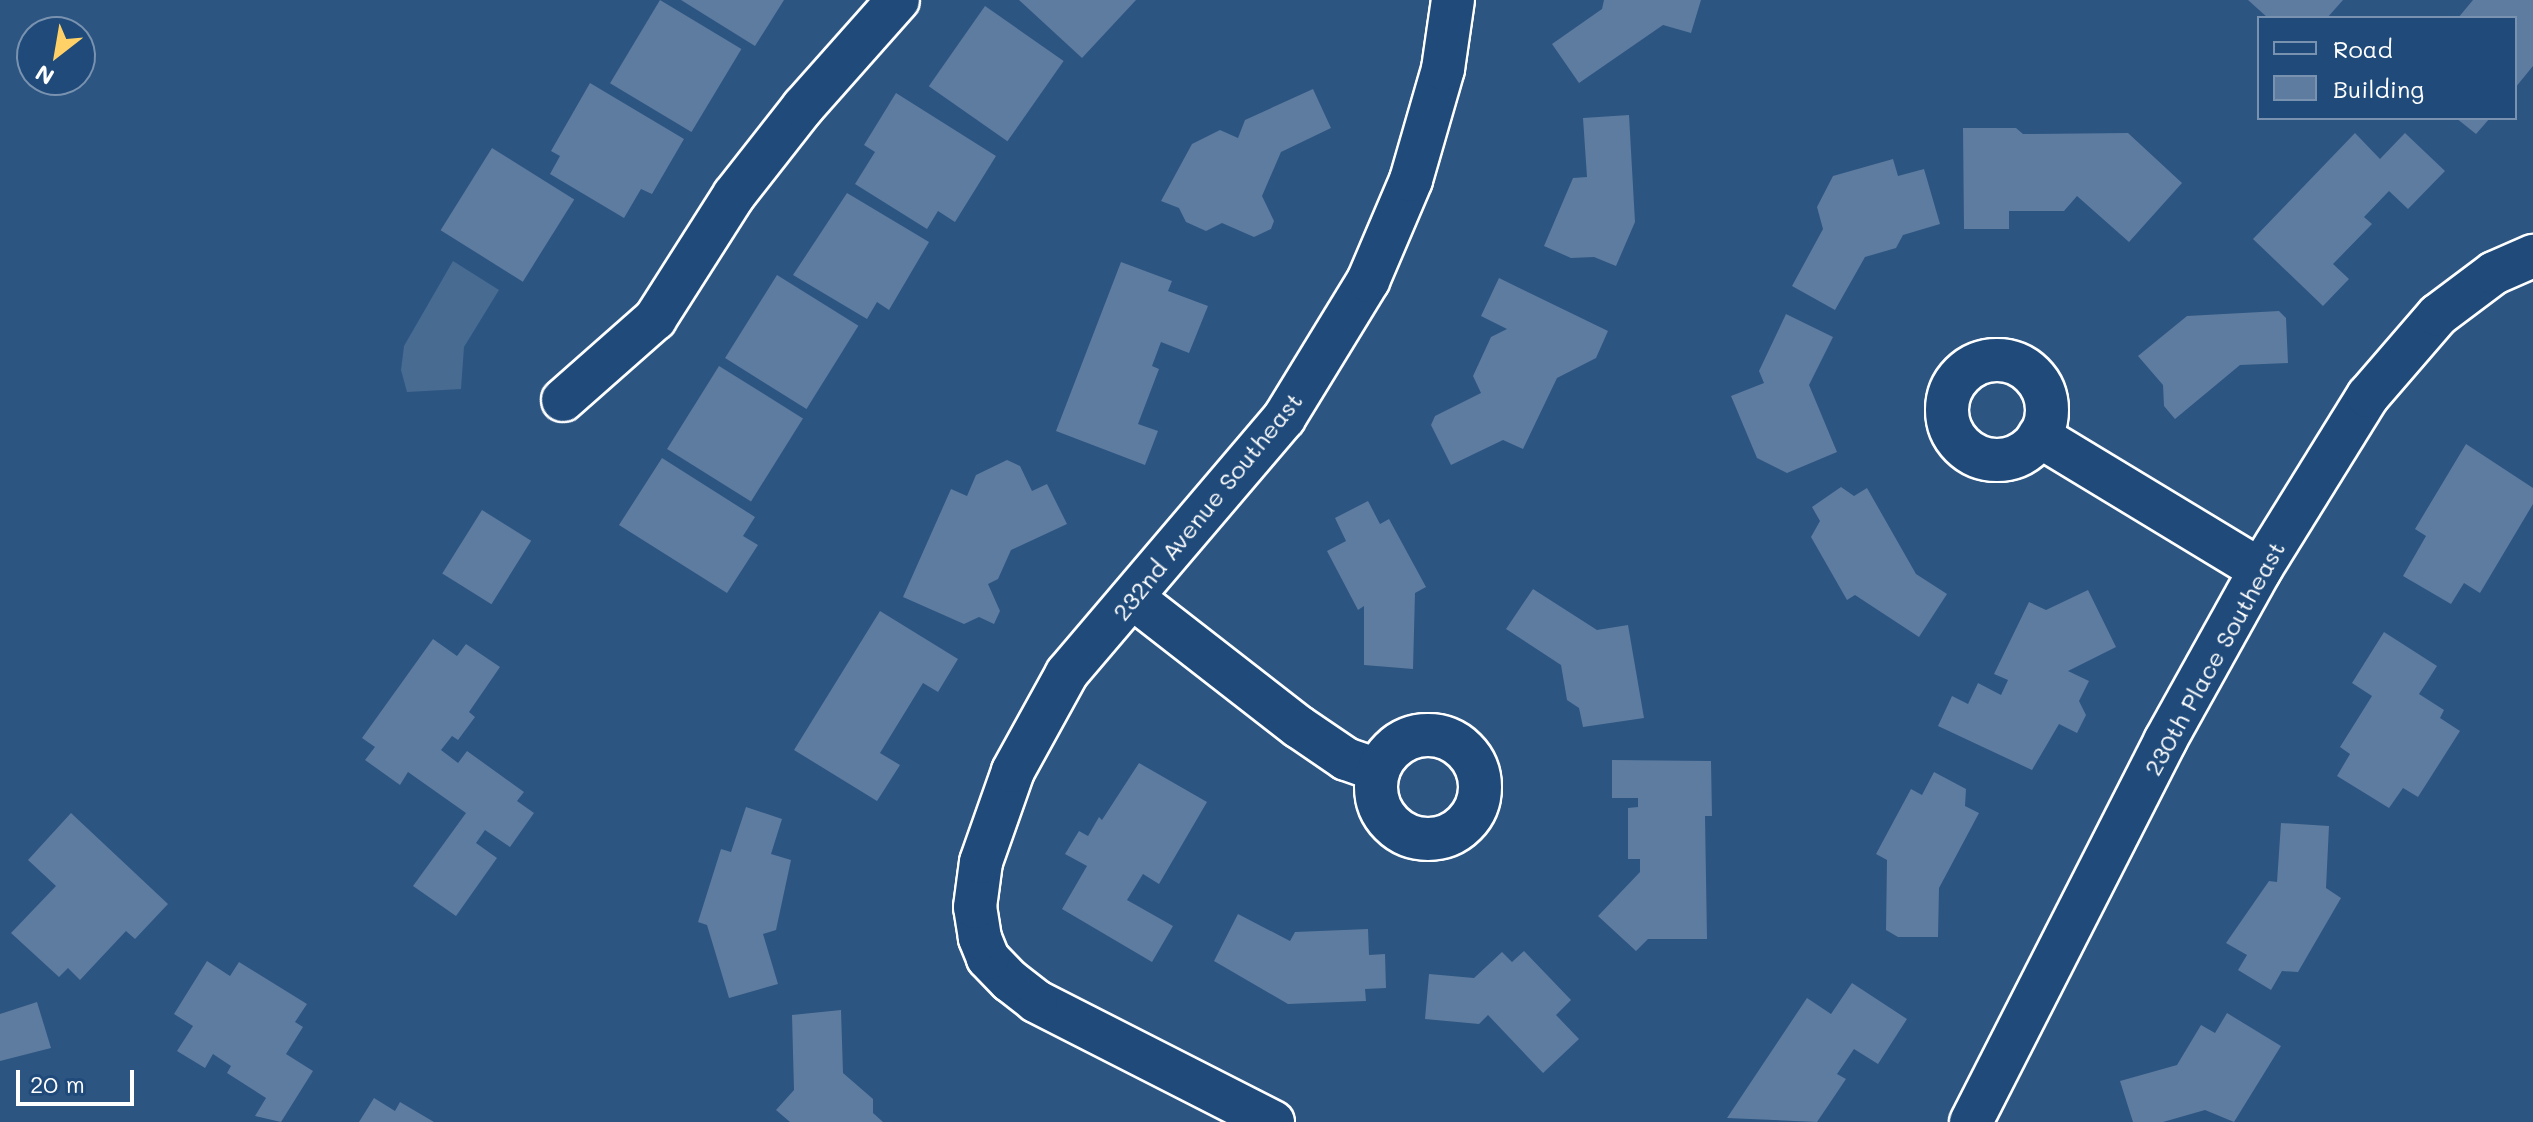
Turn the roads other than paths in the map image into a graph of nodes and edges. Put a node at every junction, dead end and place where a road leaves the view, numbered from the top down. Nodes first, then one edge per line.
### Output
1 (898, 0) edge
2 (1453, 0) edge
3 (2533, 256) edge
4 (563, 400) dead end
5 (2039, 436) dead end
6 (2260, 570) junction
7 (1133, 598) junction
8 (1378, 770) dead end
9 (1273, 1122) edge
10 (1971, 1122) edge

1 - 4 street
2 - 7 street, 232nd Avenue Southeast
3 - 6 street, 230th Place Southeast
5 - 6 street
6 - 10 street, 230th Place Southeast
7 - 8 street
7 - 9 street, 232nd Avenue Southeast

